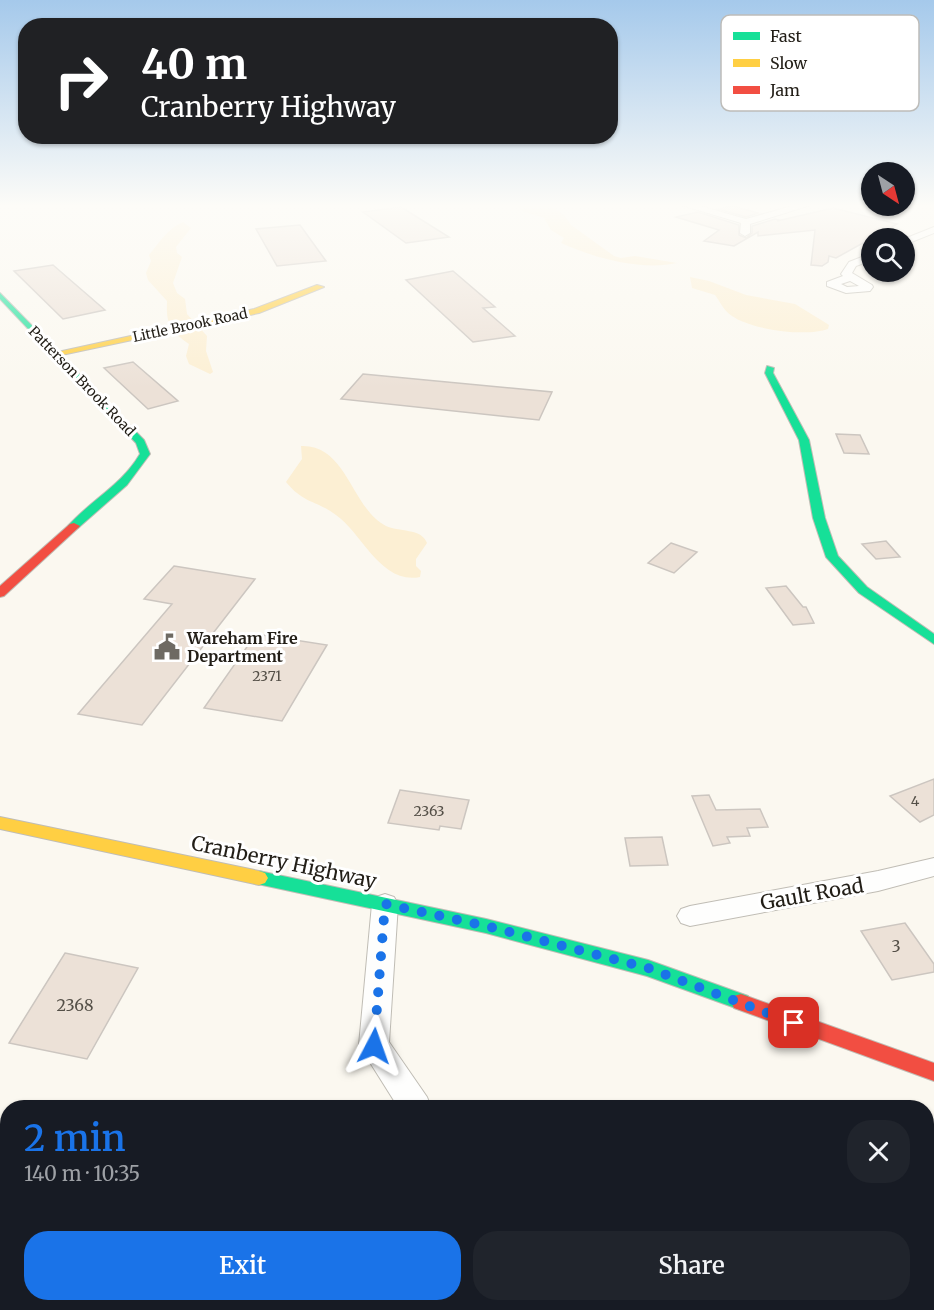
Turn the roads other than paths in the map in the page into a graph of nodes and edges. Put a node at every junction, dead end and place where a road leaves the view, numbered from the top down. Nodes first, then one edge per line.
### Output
1 (851, 265) edge
2 (851, 277) dead end
3 (320, 286) dead end
4 (0, 295) edge
5 (57, 353) junction
6 (770, 368) dead end
7 (0, 593) edge
8 (934, 640) edge
9 (0, 823) edge
10 (934, 867) edge
11 (385, 904) junction
12 (690, 916) dead end
13 (934, 1072) edge
14 (411, 1100) edge

1 - 2 street
3 - 5 street, Little Brook Road
4 - 5 street, Patterson Brook Road
5 - 7 street, Patterson Brook Road
6 - 8 street
9 - 11 street, Cranberry Highway
10 - 12 street, Gault Road
11 - 13 street, Cranberry Highway
11 - 14 street

